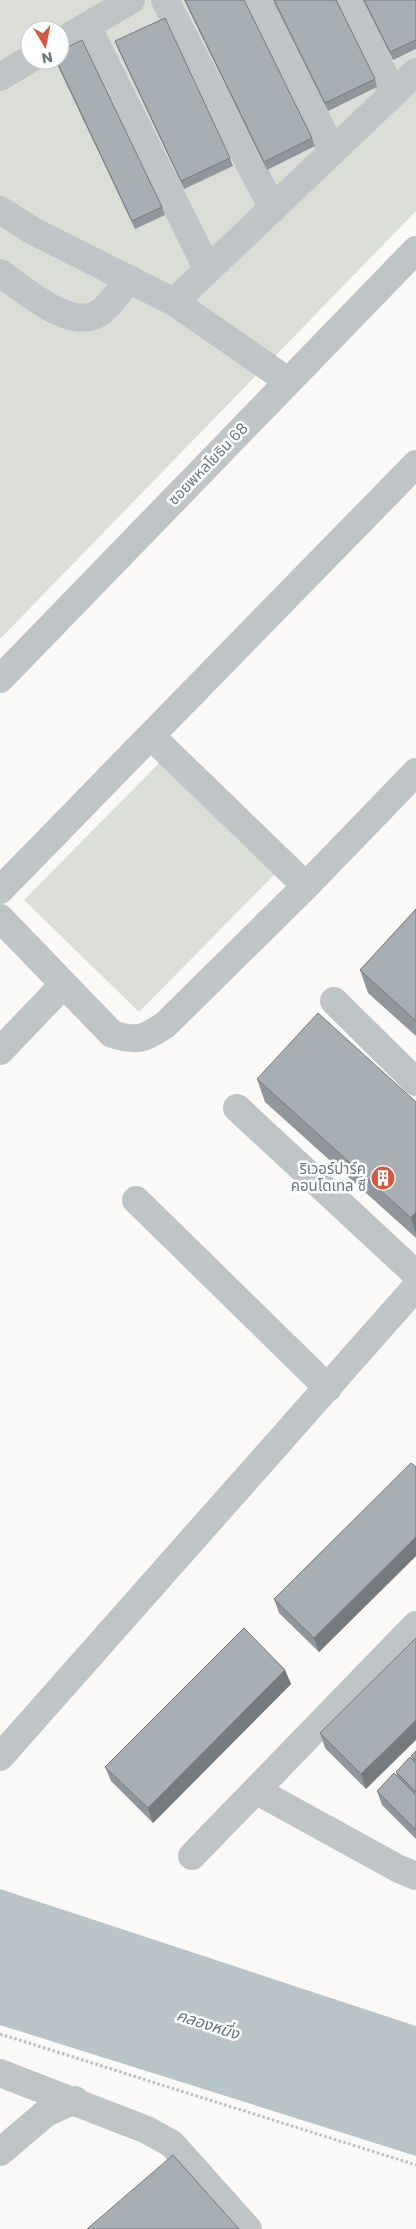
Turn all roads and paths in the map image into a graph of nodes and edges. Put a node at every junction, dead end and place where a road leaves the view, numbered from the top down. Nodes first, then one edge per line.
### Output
1 (131, 0) edge
2 (165, 0) edge
3 (259, 0) edge
4 (348, 0) edge
5 (87, 26) junction
6 (70, 36) edge
7 (20, 66) edge
8 (416, 72) edge
9 (0, 77) edge
10 (392, 94) junction
11 (332, 151) junction
12 (273, 209) junction
13 (0, 210) edge
14 (416, 250) edge
15 (208, 270) junction
16 (0, 273) edge
17 (130, 279) junction
18 (174, 302) junction
19 (288, 381) junction
20 (416, 464) edge
21 (0, 679) edge
22 (151, 736) junction
23 (416, 772) edge
24 (306, 886) junction
25 (0, 890) edge
26 (0, 918) edge
27 (64, 984) junction
28 (334, 1002) dead end
29 (0, 1052) edge
30 (416, 1082) edge
31 (237, 1108) dead end
32 (136, 1200) dead end
33 (416, 1274) edge
34 (416, 1287) edge
35 (328, 1388) junction
36 (416, 1625) edge
37 (0, 1757) edge
38 (257, 1791) junction
39 (192, 1856) dead end
40 (416, 1876) edge
41 (0, 2034) edge
42 (0, 2073) edge
43 (74, 2100) junction
44 (0, 2152) edge
45 (416, 2166) edge
46 (248, 2229) edge

1 - 5 street
2 - 12 street
3 - 11 street
4 - 10 street
5 - 6 street
5 - 15 street
7 - 9 street
8 - 10 street
10 - 11 street
11 - 12 street
12 - 15 street
13 - 17 street
14 - 19 street, ซอยพหลโยธิน 68
15 - 18 street
16 - 17 street
17 - 18 street
18 - 19 street
19 - 21 street, ซอยพหลโยธิน 68
20 - 22 street
22 - 24 street
22 - 25 street
23 - 24 street
24 - 27 street
26 - 27 street
27 - 29 street
28 - 30 street
31 - 33 street
32 - 35 street
34 - 35 street
35 - 37 street
36 - 38 street
38 - 39 street
38 - 40 street
41 - 45 path
42 - 43 street
43 - 44 street
43 - 46 street

